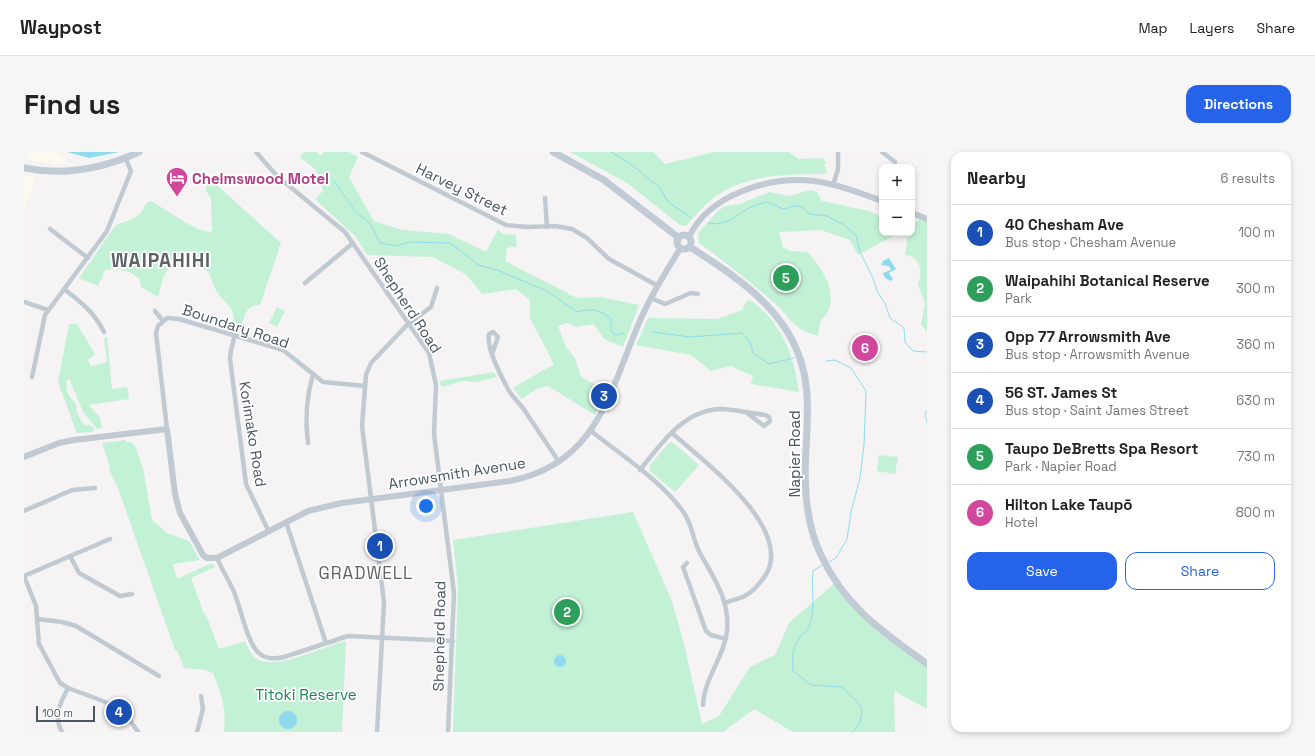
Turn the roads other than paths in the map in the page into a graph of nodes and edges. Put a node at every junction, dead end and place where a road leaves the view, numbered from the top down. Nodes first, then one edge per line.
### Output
1 (139, 152) edge
2 (256, 152) edge
3 (362, 152) edge
4 (553, 152) edge
5 (838, 152) edge
6 (882, 152) edge
7 (126, 159) junction
8 (894, 162) dead end
9 (24, 168) edge
10 (833, 185) junction
11 (545, 198) dead end
12 (879, 199) edge
13 (915, 214) edge
14 (927, 219) edge
15 (547, 227) junction
16 (50, 229) dead end
17 (689, 237) junction
18 (679, 238) junction
19 (353, 243) junction
20 (690, 247) junction
21 (680, 249) junction
22 (88, 258) junction
23 (304, 284) dead end
24 (658, 286) junction
25 (437, 288) dead end
26 (64, 289) junction
27 (698, 294) dead end
28 (651, 298) junction
29 (24, 302) edge
30 (48, 310) junction
31 (155, 311) dead end
32 (162, 321) junction
33 (409, 324) junction
34 (104, 332) dead end
35 (236, 336) junction
36 (492, 354) dead end
37 (313, 374) junction
38 (32, 377) dead end
39 (365, 386) junction
40 (746, 412) junction
41 (167, 429) junction
42 (591, 431) junction
43 (672, 434) junction
44 (308, 443) dead end
45 (24, 457) edge
46 (559, 462) junction
47 (640, 470) junction
48 (95, 488) dead end
49 (441, 490) junction
50 (371, 499) junction
51 (24, 511) edge
52 (286, 522) junction
53 (269, 532) junction
54 (110, 539) dead end
55 (70, 556) junction
56 (217, 558) junction
57 (683, 566) dead end
58 (24, 576) edge
59 (132, 594) dead end
60 (725, 603) junction
61 (37, 619) junction
62 (382, 638) junction
63 (726, 639) junction
64 (453, 641) junction
65 (326, 642) junction
66 (927, 664) edge
67 (159, 676) dead end
68 (68, 688) junction
69 (201, 696) dead end
70 (703, 705) dead end
71 (62, 732) edge
72 (138, 732) edge
73 (197, 732) edge
74 (378, 732) edge
75 (448, 732) edge

1 - 7 main road
2 - 19 street, Shepherd Road
3 - 15 street, Harvey Street
4 - 18 main road
5 - 10 street
6 - 8 street
7 - 9 main road
7 - 22 street
10 - 12 street
10 - 17 street
11 - 15 street
13 - 14 street
15 - 24 street, Harvey Street
16 - 22 street
17 - 18 main road
17 - 20 main road
18 - 21 main road
19 - 23 street
19 - 33 street, Shepherd Road
20 - 21 main road
20 - 66 main road, Napier Road
21 - 24 street, Arrowsmith Avenue
22 - 26 street
24 - 28 street, Arrowsmith Avenue
25 - 33 street
26 - 30 street
26 - 34 street
27 - 28 street
28 - 42 street, Arrowsmith Avenue
29 - 30 street
30 - 38 street
31 - 32 street, Boundary Road
32 - 35 street, Boundary Road
32 - 41 street, Boundary Road
33 - 39 street
33 - 49 street, Shepherd Road
35 - 37 street, Boundary Road
35 - 53 street, Korimako Road
36 - 46 street
37 - 39 street, Boundary Road
37 - 44 street
39 - 50 street
40 - 40 street
40 - 43 street
41 - 45 street
41 - 56 street
42 - 46 street, Arrowsmith Avenue
42 - 47 street
43 - 47 street
43 - 60 street
46 - 49 street, Arrowsmith Avenue
47 - 60 street
48 - 51 street
49 - 50 street, Arrowsmith Avenue
49 - 64 street, Shepherd Road
50 - 52 street, Arrowsmith Avenue
50 - 62 street
52 - 53 street, Arrowsmith Avenue
52 - 65 street
53 - 56 street, Arrowsmith Avenue
54 - 55 street
55 - 58 street
55 - 59 street
56 - 65 street
57 - 63 street
58 - 61 street
60 - 63 street
61 - 67 street
61 - 68 street
62 - 64 street
62 - 65 street
62 - 74 street
63 - 70 street
64 - 75 street, Shepherd Road
68 - 71 street
68 - 72 street
69 - 73 street

